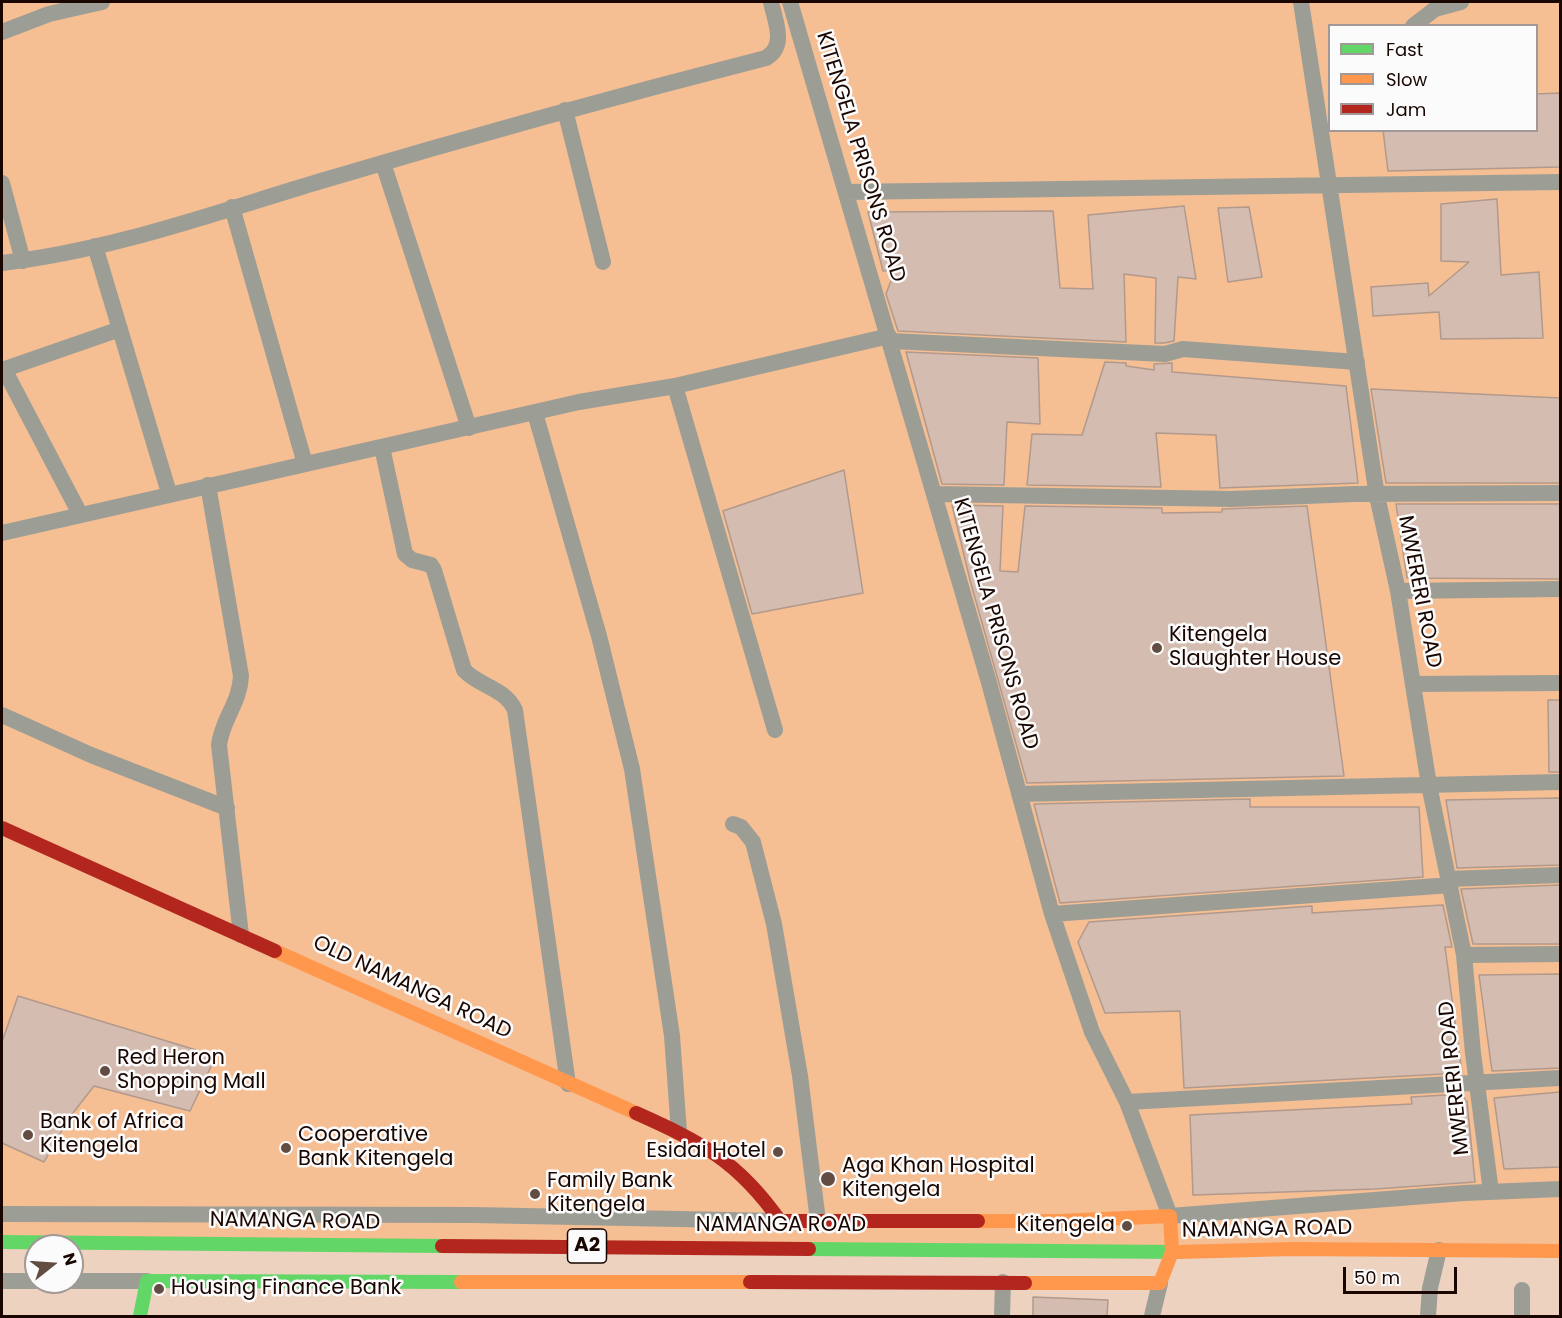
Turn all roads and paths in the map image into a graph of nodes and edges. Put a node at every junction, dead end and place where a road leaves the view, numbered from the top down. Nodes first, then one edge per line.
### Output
1 (102, 2) edge
2 (771, 2) edge
3 (790, 2) edge
4 (1301, 2) edge
5 (1461, 2) edge
6 (1416, 24) edge
7 (2, 32) edge
8 (1323, 96) edge
9 (565, 110) junction
10 (383, 163) junction
11 (1560, 182) edge
12 (2, 183) edge
13 (1331, 185) junction
14 (847, 192) junction
15 (232, 207) junction
16 (96, 246) junction
17 (22, 261) junction
18 (603, 262) dead end
19 (2, 263) edge
20 (120, 329) junction
21 (890, 339) junction
22 (1357, 362) junction
23 (3, 370) edge
24 (675, 386) junction
25 (534, 412) junction
26 (469, 428) junction
27 (382, 447) junction
28 (305, 464) junction
29 (208, 485) junction
30 (169, 493) junction
31 (1560, 493) edge
32 (934, 494) junction
33 (1377, 496) junction
34 (80, 514) junction
35 (3, 531) edge
36 (1560, 589) edge
37 (1398, 591) junction
38 (1560, 683) edge
39 (1413, 684) junction
40 (2, 715) edge
41 (775, 730) dead end
42 (1560, 782) edge
43 (1429, 785) junction
44 (1019, 794) junction
45 (227, 808) junction
46 (733, 824) dead end
47 (2, 828) edge
48 (1560, 876) edge
49 (1449, 882) junction
50 (1052, 914) junction
51 (241, 935) junction
52 (1560, 954) edge
53 (1464, 955) junction
54 (1560, 1078) edge
55 (1477, 1083) junction
56 (568, 1084) junction
57 (1127, 1102) junction
58 (679, 1132) junction
59 (1560, 1189) edge
60 (1491, 1192) junction
61 (2, 1214) edge
62 (167, 1215) junction
63 (408, 1216) junction
64 (1170, 1216) junction
65 (780, 1221) junction
66 (818, 1221) junction
67 (2, 1242) edge
68 (168, 1242) junction
69 (412, 1245) junction
70 (1439, 1250) junction
71 (1560, 1251) edge
72 (1172, 1252) junction
73 (2, 1281) edge
74 (24, 1281) edge
75 (84, 1281) edge
76 (147, 1281) junction
77 (1003, 1282) junction
78 (1160, 1283) junction
79 (1522, 1290) dead end
80 (1156, 1315) edge
81 (140, 1317) edge
82 (1002, 1317) edge
83 (1428, 1317) edge
84 (1522, 1317) edge

1 - 7 street
2 - 9 street
3 - 14 street, KITENGELA PRISONS ROAD
4 - 8 street, MWERERI ROAD
5 - 6 street
8 - 13 street, MWERERI ROAD
9 - 10 street
9 - 18 street
10 - 15 street
10 - 26 street
11 - 13 street
12 - 17 street
13 - 14 street
13 - 22 street, MWERERI ROAD
14 - 21 street, KITENGELA PRISONS ROAD
15 - 16 street
15 - 28 street
16 - 17 street
16 - 20 street
17 - 19 street
20 - 23 street
20 - 30 street
21 - 22 street
21 - 24 street
21 - 32 street, KITENGELA PRISONS ROAD
22 - 33 street, MWERERI ROAD
23 - 34 street
24 - 25 street
24 - 41 street
25 - 26 street
25 - 58 street
26 - 27 street
27 - 28 street
27 - 56 street
28 - 29 street
29 - 30 street
29 - 45 street
30 - 34 street
31 - 33 street
32 - 33 street
32 - 44 street, KITENGELA PRISONS ROAD
33 - 37 street, MWERERI ROAD
34 - 35 street
36 - 37 street
37 - 39 street, MWERERI ROAD
38 - 39 street
39 - 43 street, MWERERI ROAD
40 - 45 street
42 - 43 street
43 - 44 street
43 - 49 street, MWERERI ROAD
44 - 50 street, KITENGELA PRISONS ROAD
45 - 51 street
46 - 66 street
47 - 51 main road, OLD NAMANGA ROAD
48 - 49 street
49 - 50 street
49 - 53 street, MWERERI ROAD
50 - 57 street, KITENGELA PRISONS ROAD
51 - 56 main road, OLD NAMANGA ROAD
52 - 53 street
53 - 55 street, MWERERI ROAD
54 - 55 street
55 - 57 street
55 - 60 street, MWERERI ROAD
56 - 58 main road, OLD NAMANGA ROAD
57 - 64 street, KITENGELA PRISONS ROAD
58 - 65 main road, OLD NAMANGA ROAD
59 - 60 street
60 - 64 street
61 - 62 street
62 - 63 street
62 - 68 street
63 - 65 street
63 - 69 street
64 - 66 main road
64 - 72 main road, KITENGELA PRISONS ROAD
65 - 66 main road
67 - 68 main road, NAMANGA ROAD / A2
68 - 69 main road, NAMANGA ROAD / A2
69 - 72 main road, NAMANGA ROAD / A2
70 - 71 main road, NAMANGA ROAD / A2
70 - 72 main road, NAMANGA ROAD / A2
70 - 83 street
72 - 78 main road
73 - 74 street
75 - 76 street
76 - 77 main road
76 - 81 main road
77 - 78 main road
77 - 82 street
78 - 80 street
79 - 84 street

